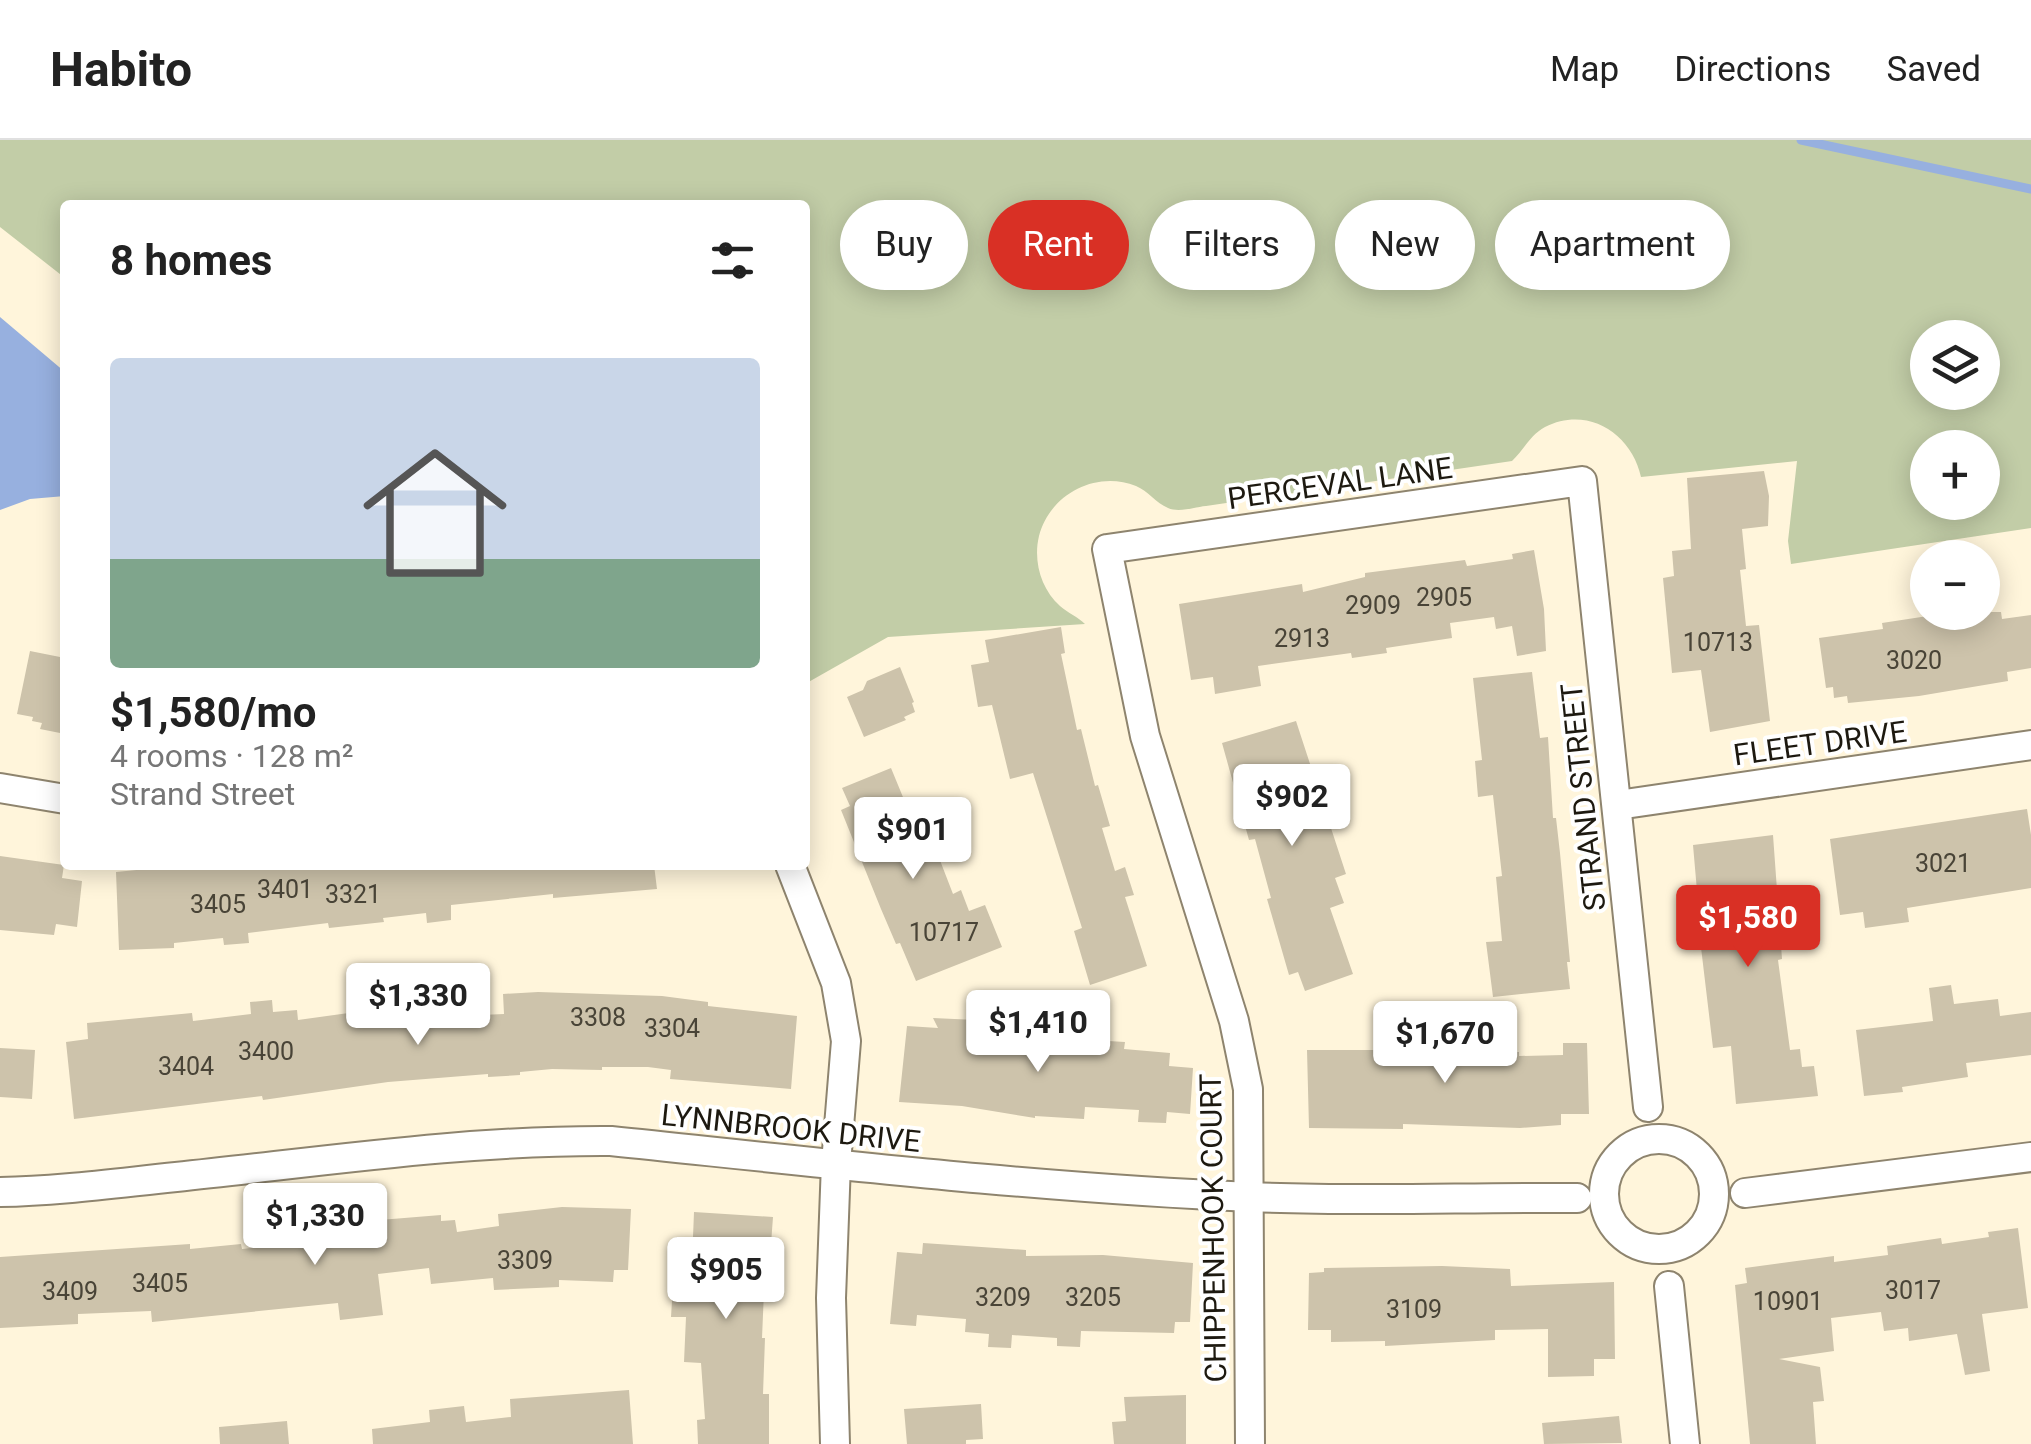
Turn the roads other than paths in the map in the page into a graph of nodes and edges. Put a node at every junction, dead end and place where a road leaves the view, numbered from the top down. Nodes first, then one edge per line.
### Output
1 (1582, 481) joint
2 (1107, 549) joint
3 (2031, 745) edge
4 (0, 788) edge
5 (60, 798) edge
6 (1618, 805) junction
7 (792, 870) edge
8 (1648, 1107) junction
9 (1670, 1140) junction
10 (1637, 1144) junction
11 (2031, 1157) edge
12 (836, 1164) junction
13 (1710, 1173) junction
14 (1606, 1180) junction
15 (0, 1192) edge
16 (1745, 1193) junction
17 (1249, 1197) junction
18 (1577, 1198) junction
19 (1608, 1214) junction
20 (1710, 1214) junction
21 (1681, 1245) junction
22 (1646, 1248) junction
23 (1669, 1286) junction
24 (835, 1444) edge
25 (1250, 1444) edge
26 (1685, 1444) edge

1 - 2 street, PERCEVAL LANE
1 - 6 street, STRAND STREET
2 - 17 street, CHIPPENHOOK COURT
3 - 6 street, FLEET DRIVE
4 - 5 street
6 - 8 street, STRAND STREET
7 - 12 street
8 - 9 street, STRAND STREET
8 - 10 street, STRAND STREET
9 - 10 street
9 - 13 street
10 - 14 street
11 - 16 street
12 - 15 street, LYNNBROOK DRIVE
12 - 17 street, LYNNBROOK DRIVE
12 - 24 street
13 - 16 street
13 - 20 street
14 - 18 street
14 - 19 street
16 - 20 street
17 - 18 street, LYNNBROOK DRIVE
17 - 25 street, CHIPPENHOOK COURT
18 - 19 street, LYNNBROOK DRIVE
19 - 22 street
20 - 21 street
21 - 22 street
21 - 23 street
22 - 23 street
23 - 26 street

